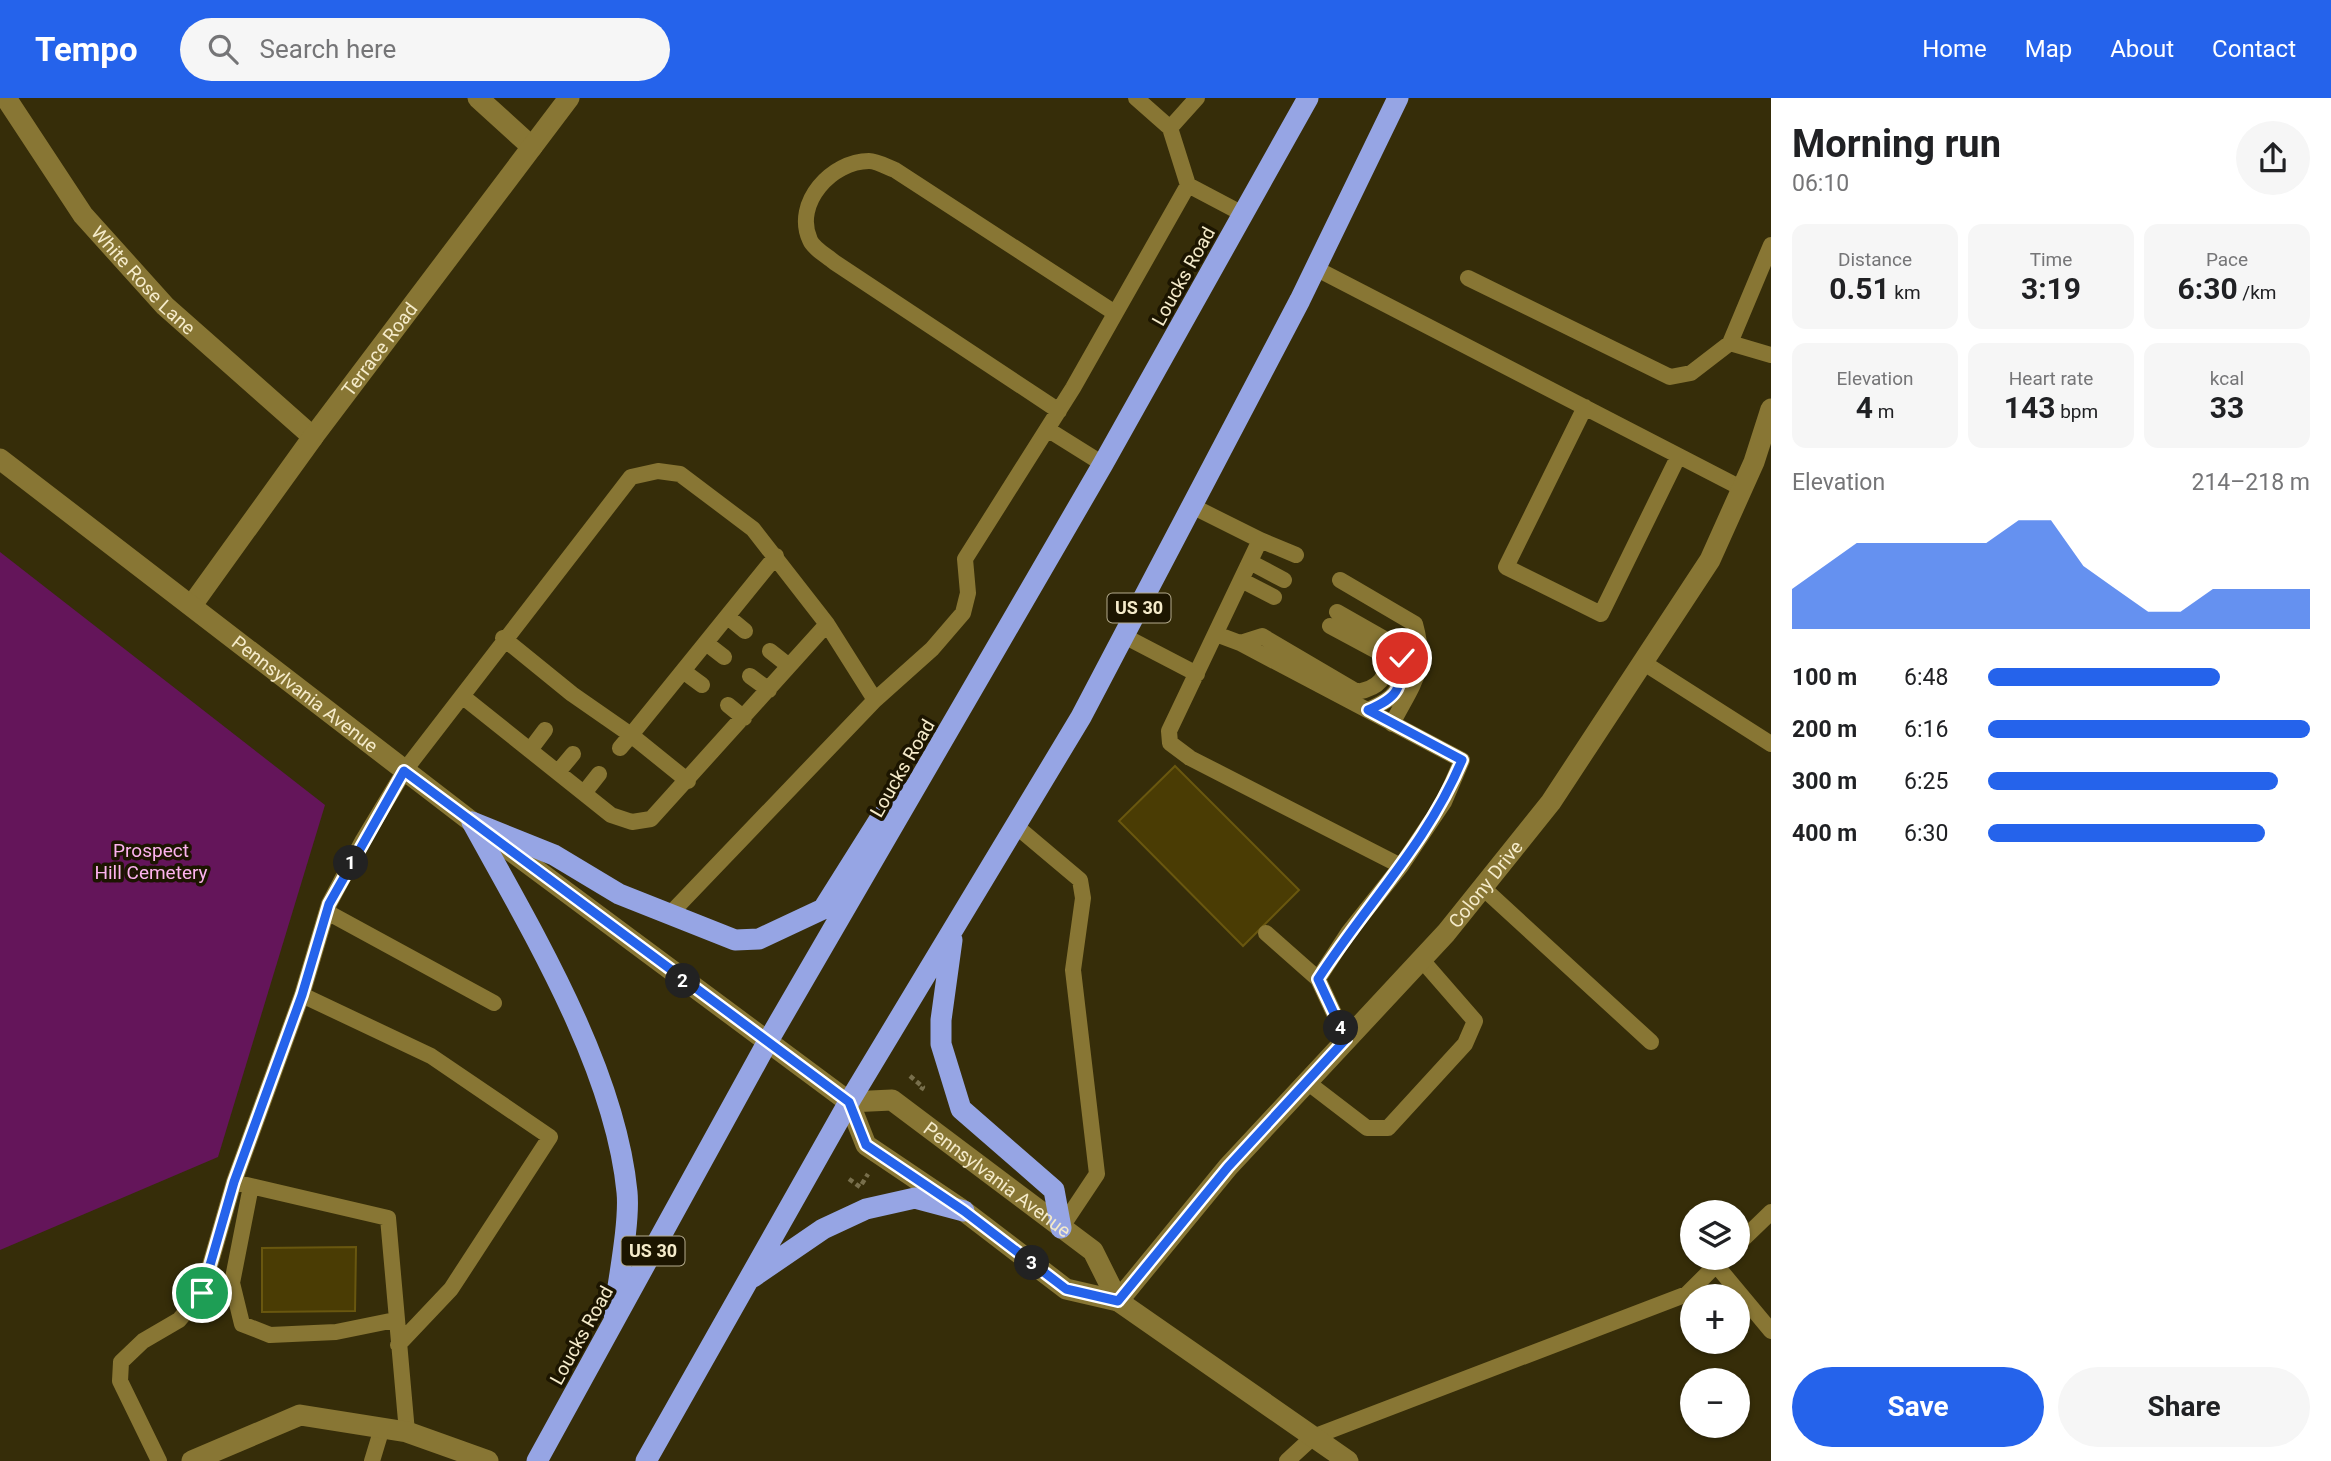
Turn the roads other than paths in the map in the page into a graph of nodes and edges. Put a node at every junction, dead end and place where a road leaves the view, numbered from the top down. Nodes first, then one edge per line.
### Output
1 (6, 98) edge
2 (478, 98) edge
3 (569, 98) edge
4 (1136, 98) edge
5 (1197, 98) edge
6 (1308, 98) edge
7 (1398, 98) edge
8 (1170, 128) junction
9 (532, 147) junction
10 (1188, 185) junction
11 (1243, 214) junction
12 (1771, 245) edge
13 (1315, 268) junction
14 (1468, 278) dead end
15 (1115, 313) junction
16 (1730, 343) junction
17 (1771, 355) edge
18 (1585, 407) junction
19 (1771, 409) edge
20 (1059, 411) junction
21 (1047, 429) junction
22 (313, 437) junction
23 (1678, 457) junction
24 (0, 459) edge
25 (1103, 464) junction
26 (1741, 488) junction
27 (1192, 506) junction
28 (1260, 540) junction
29 (1296, 555) dead end
30 (776, 556) junction
31 (1250, 562) junction
32 (1284, 580) dead end
33 (1340, 580) dead end
34 (1242, 581) junction
35 (1274, 597) dead end
36 (192, 605) junction
37 (728, 617) junction
38 (827, 624) junction
39 (745, 631) dead end
40 (1216, 634) junction
41 (1124, 636) junction
42 (503, 638) junction
43 (706, 643) junction
44 (1240, 643) junction
45 (770, 651) dead end
46 (724, 657) dead end
47 (1644, 663) junction
48 (789, 666) junction
49 (683, 671) junction
50 (1196, 674) junction
51 (750, 676) dead end
52 (702, 685) dead end
53 (769, 690) junction
54 (462, 696) junction
55 (875, 700) junction
56 (728, 705) dead end
57 (1368, 710) junction
58 (744, 718) junction
59 (1392, 724) junction
60 (545, 730) dead end
61 (625, 741) junction
62 (1771, 744) edge
63 (530, 750) junction
64 (573, 754) dead end
65 (932, 762) junction
66 (404, 771) junction
67 (558, 772) junction
68 (599, 774) dead end
69 (688, 781) junction
70 (584, 793) junction
71 (472, 822) junction
72 (1016, 826) junction
73 (1401, 866) junction
74 (1482, 887) junction
75 (327, 912) junction
76 (670, 914) junction
77 (954, 931) junction
78 (1266, 933) dead end
79 (1421, 959) junction
80 (1318, 979) junction
81 (302, 995) junction
82 (494, 1003) dead end
83 (1346, 1039) junction
84 (768, 1041) junction
85 (1651, 1042) dead end
86 (1307, 1082) junction
87 (849, 1102) junction
88 (234, 1182) junction
89 (251, 1186) junction
90 (964, 1211) junction
91 (1771, 1212) edge
92 (1061, 1228) junction
93 (1750, 1232) edge
94 (1712, 1270) edge
95 (1726, 1270) edge
96 (748, 1280) junction
97 (1118, 1301) junction
98 (395, 1320) junction
99 (612, 1327) junction
100 (1771, 1331) edge
101 (398, 1345) junction
102 (382, 1428) junction
103 (407, 1432) junction
104 (1313, 1437) junction
105 (159, 1461) edge
106 (192, 1461) edge
107 (372, 1461) edge
108 (488, 1461) edge
109 (537, 1461) edge
110 (646, 1461) edge
111 (1287, 1461) edge
112 (1348, 1461) edge

1 - 22 street, White Rose Lane
2 - 9 street
3 - 9 street, Terrace Road
4 - 8 lane
5 - 8 lane
6 - 11 highway, Loucks Road / US 30
7 - 13 highway, US 30
8 - 10 lane
9 - 22 street, Terrace Road
10 - 11 lane
10 - 15 lane
11 - 25 highway, Loucks Road / US 30
12 - 16 lane
13 - 18 lane
13 - 27 highway, US 30
14 - 16 lane
15 - 20 lane
15 - 20 lane
16 - 17 lane
18 - 23 lane
18 - 23 lane
19 - 26 street, Colony Drive
20 - 21 lane
21 - 25 lane
21 - 55 lane
22 - 36 street, Terrace Road
23 - 26 lane
24 - 36 street, Pennsylvania Avenue
25 - 65 highway, Loucks Road / US 30
26 - 47 street, Colony Drive
27 - 28 lane
27 - 41 highway, US 30
28 - 29 lane
28 - 31 lane
30 - 37 lane
30 - 38 lane
30 - 42 lane
31 - 32 lane
31 - 34 lane
33 - 59 lane
34 - 35 lane
34 - 40 lane
36 - 66 street, Pennsylvania Avenue
37 - 39 lane
37 - 43 lane
38 - 48 lane
38 - 55 lane
40 - 44 lane
40 - 50 lane
41 - 50 lane
41 - 72 highway, US 30
42 - 54 lane
42 - 61 lane
43 - 46 lane
43 - 49 lane
44 - 57 lane
44 - 57 lane
45 - 48 lane
47 - 62 lane
47 - 74 street, Colony Drive
48 - 53 lane
49 - 52 lane
49 - 61 lane
50 - 73 lane
51 - 53 lane
53 - 58 lane
54 - 63 lane
54 - 66 lane
55 - 76 lane
56 - 58 lane
57 - 59 lane
58 - 69 lane
59 - 73 lane
60 - 63 lane
61 - 69 lane
63 - 67 lane
64 - 67 lane
65 - 76 highway
65 - 84 highway, Loucks Road / US 30
66 - 71 street, Pennsylvania Avenue
66 - 75 lane
67 - 70 lane
68 - 70 lane
69 - 70 lane
71 - 76 highway
71 - 84 street, Pennsylvania Avenue
71 - 99 highway
72 - 77 highway, US 30
72 - 92 lane
73 - 80 lane
74 - 79 street, Colony Drive
74 - 85 lane
75 - 81 lane
75 - 82 lane
77 - 87 highway, US 30
77 - 92 highway
78 - 80 lane
79 - 83 street, Colony Drive
79 - 86 lane
80 - 83 lane
81 - 88 lane
81 - 101 lane
83 - 86 street, Colony Drive
84 - 87 street, Pennsylvania Avenue
84 - 99 highway, Loucks Road / US 30
86 - 97 street, Colony Drive
87 - 90 street, Pennsylvania Avenue
87 - 92 street, Pennsylvania Avenue
87 - 96 highway, US 30
88 - 89 lane
88 - 105 lane
89 - 98 lane
89 - 98 lane
90 - 96 highway
90 - 97 street, Pennsylvania Avenue
91 - 93 lane
92 - 97 street, Pennsylvania Avenue
94 - 104 lane
95 - 100 lane
96 - 110 highway, US 30
97 - 104 street, Pennsylvania Avenue
98 - 101 lane
99 - 109 highway, Loucks Road / US 30
101 - 103 lane
102 - 103 street
102 - 106 street
102 - 107 lane
103 - 108 street
104 - 111 lane
104 - 112 street, Pennsylvania Avenue

